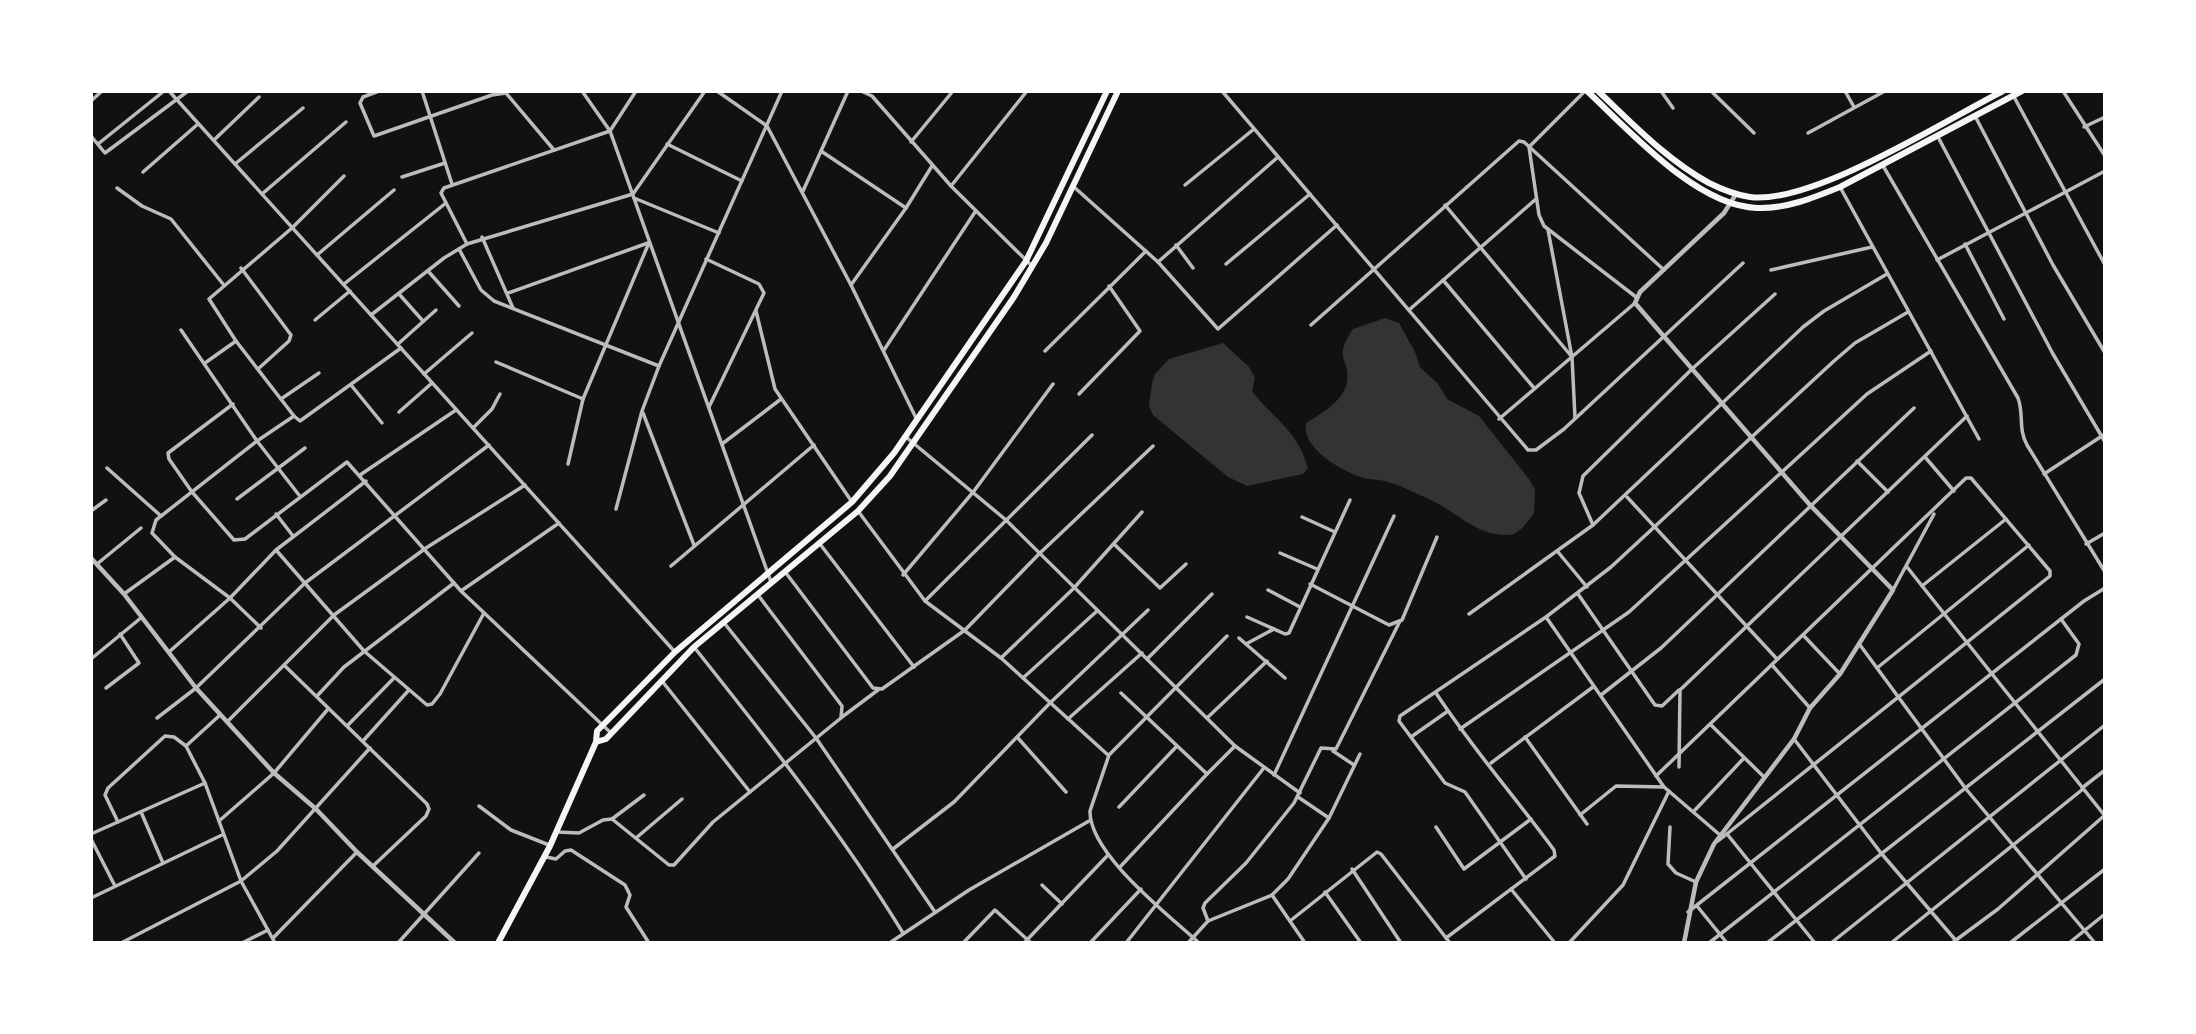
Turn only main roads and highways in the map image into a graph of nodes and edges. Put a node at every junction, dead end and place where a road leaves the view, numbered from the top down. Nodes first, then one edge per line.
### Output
1 (1107, 91) edge
2 (1118, 91) edge
3 (1586, 91) edge
4 (1598, 91) edge
5 (2003, 91) edge
6 (2022, 91) edge
7 (596, 742) junction
8 (498, 943) edge

1 - 7 highway
2 - 7 highway
3 - 6 highway
4 - 5 highway
7 - 8 highway

